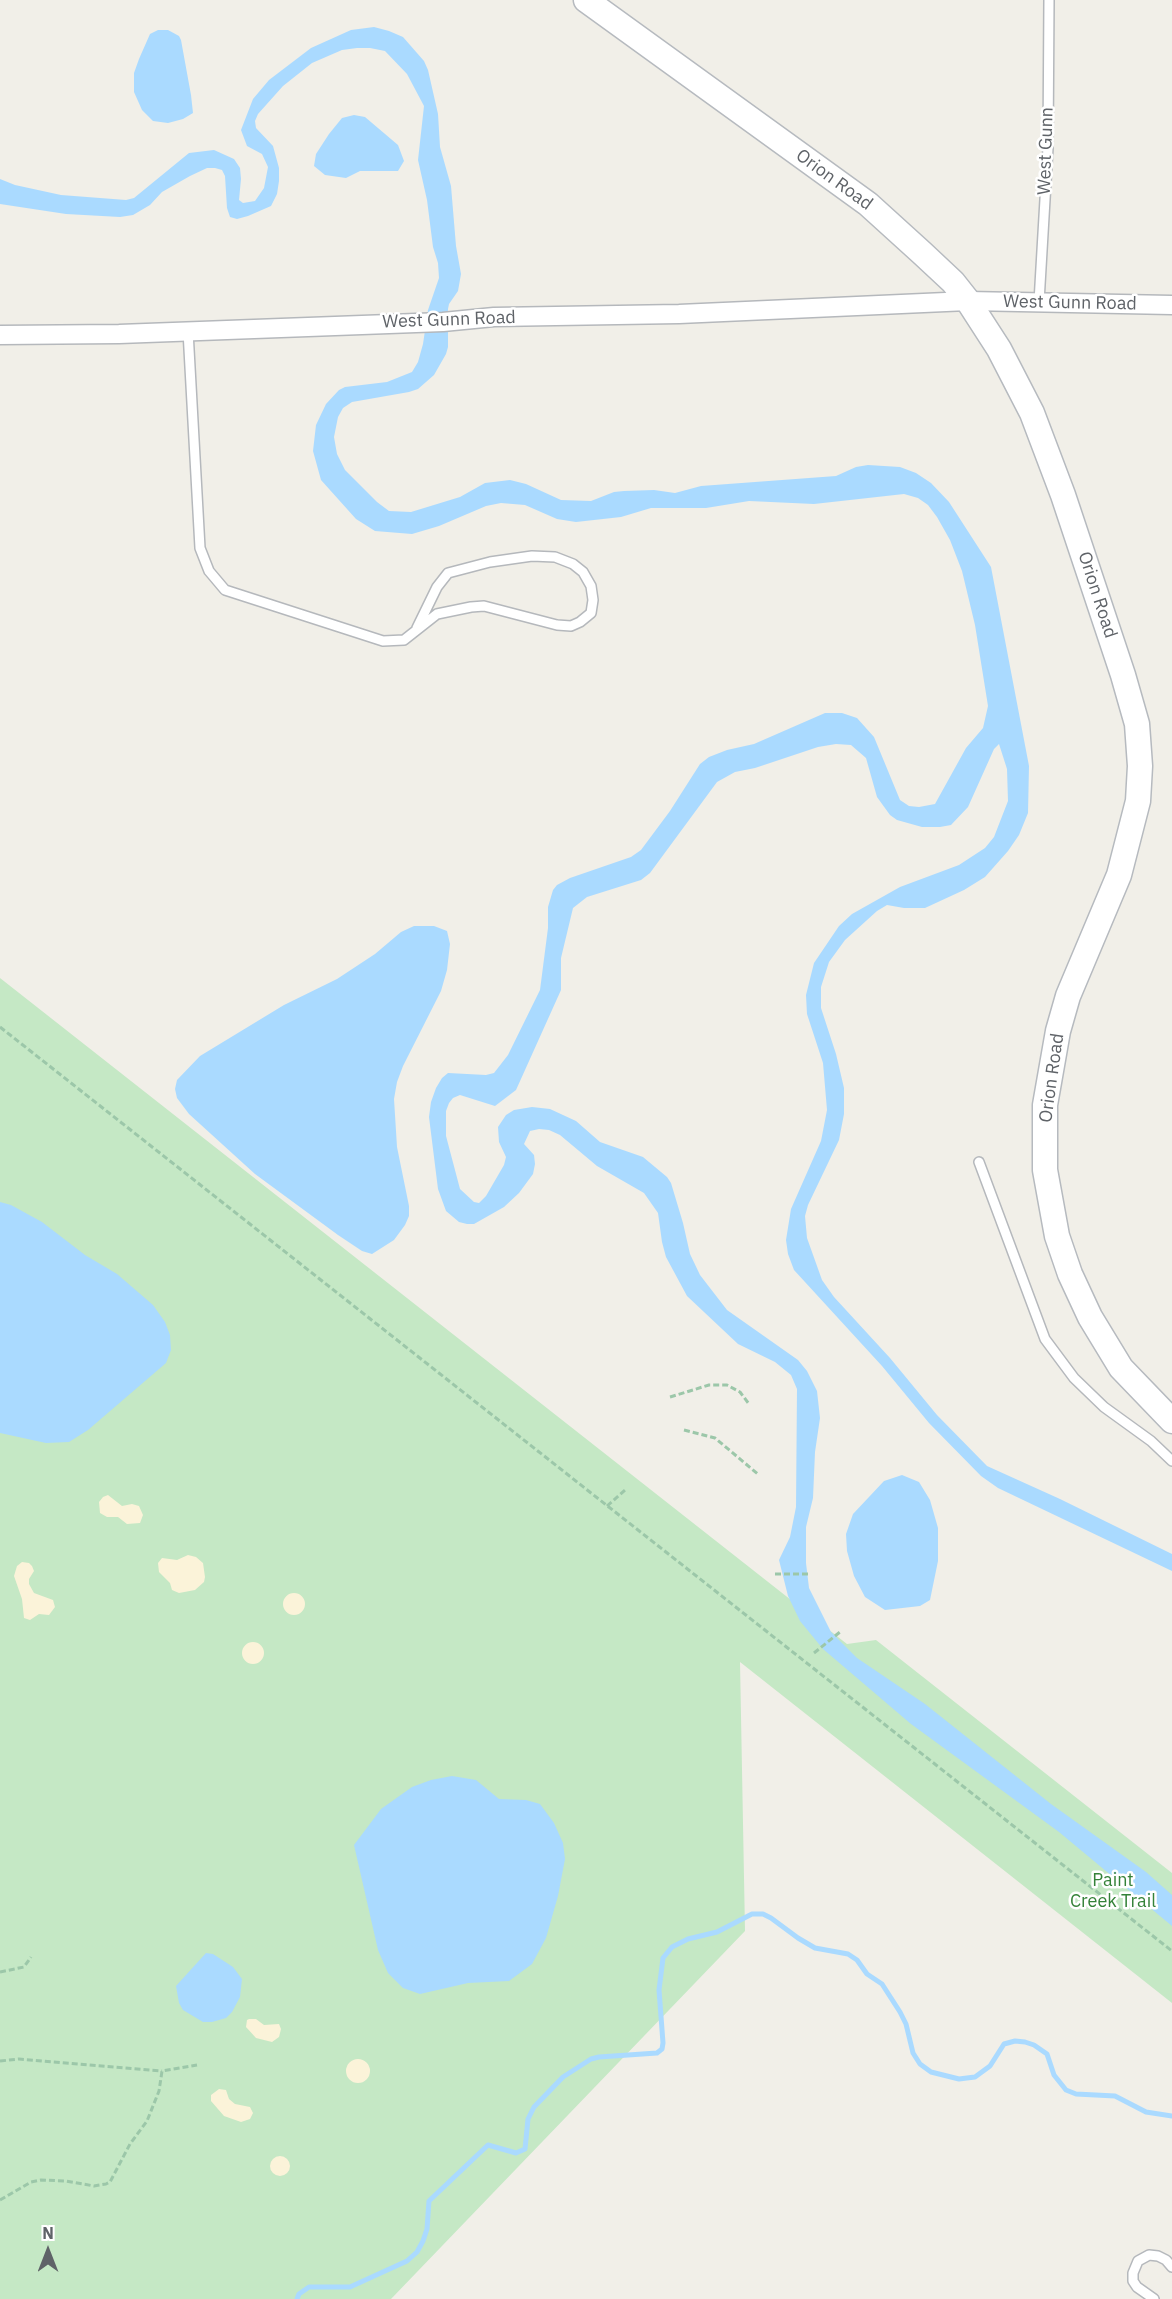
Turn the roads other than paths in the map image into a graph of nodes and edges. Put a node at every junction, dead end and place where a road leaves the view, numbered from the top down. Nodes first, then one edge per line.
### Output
1 (586, 0) edge
2 (1049, 0) edge
3 (968, 301) junction
4 (1039, 302) junction
5 (1172, 305) edge
6 (188, 331) junction
7 (0, 335) edge
8 (417, 628) junction
9 (979, 1162) dead end
10 (1172, 1421) edge
11 (1172, 1461) edge
12 (1172, 2267) edge
13 (1154, 2299) edge

1 - 3 street, Orion Road
2 - 4 lane, West Gunn
3 - 4 street, West Gunn Road
3 - 6 street, West Gunn Road
3 - 10 street, Orion Road
4 - 5 street, West Gunn Road
6 - 7 street, West Gunn Road
6 - 8 lane
8 - 8 lane
9 - 11 lane
12 - 13 lane

